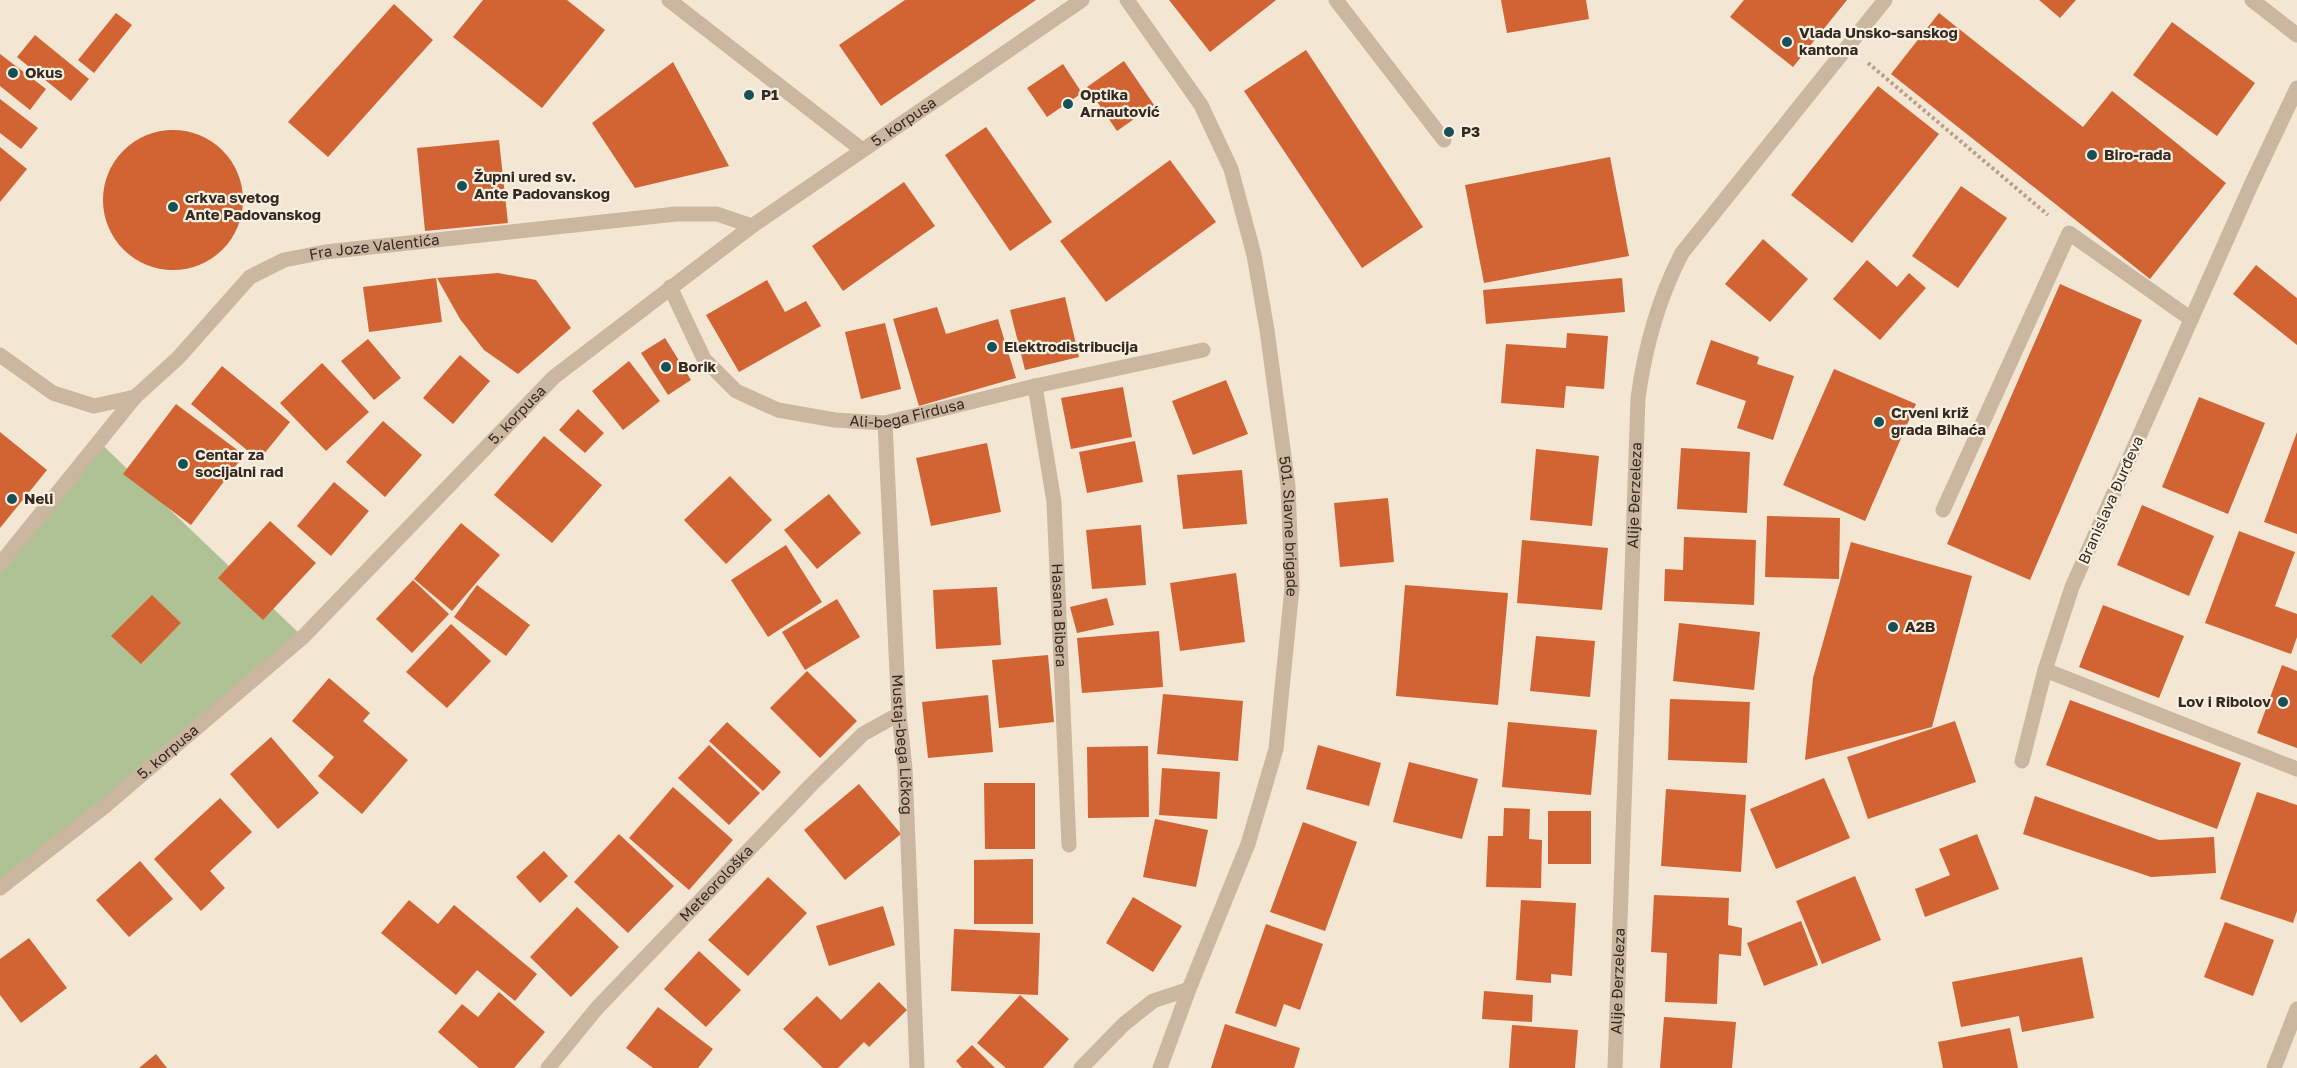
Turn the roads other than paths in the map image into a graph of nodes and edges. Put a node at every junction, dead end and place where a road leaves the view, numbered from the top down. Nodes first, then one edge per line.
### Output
1 (669, 0) edge
2 (1082, 0) edge
3 (1127, 0) edge
4 (1336, 0) edge
5 (1885, 0) edge
6 (2252, 0) edge
7 (2297, 36) edge
8 (2297, 88) edge
9 (1444, 140) dead end
10 (861, 149) junction
11 (752, 226) junction
12 (670, 287) junction
13 (2191, 319) junction
14 (1203, 350) dead end
15 (0, 355) edge
16 (1035, 386) junction
17 (135, 397) junction
18 (885, 423) junction
19 (1943, 510) dead end
20 (0, 564) edge
21 (2045, 670) junction
22 (899, 714) junction
23 (2022, 761) dead end
24 (2297, 769) edge
25 (1069, 845) dead end
26 (0, 888) edge
27 (1189, 989) junction
28 (2297, 1009) edge
29 (548, 1068) edge
30 (917, 1068) edge
31 (1081, 1068) edge
32 (1160, 1068) edge
33 (1615, 1068) edge
34 (2274, 1068) edge

1 - 10 street
2 - 10 street, 5. korpusa
3 - 27 street, 501. Slavne brigade
4 - 9 street
5 - 33 street, Alije Đerzeleza
6 - 7 street
8 - 13 street, Branislava Đurđeva
10 - 11 street, 5. korpusa
11 - 12 street, 5. korpusa
11 - 17 street, Fra Joze Valentića
12 - 18 street, Ali-bega Firdusa
12 - 26 street, 5. korpusa
13 - 19 street
13 - 21 street, Branislava Đurđeva
14 - 16 street, Ali-bega Firdusa
15 - 17 street, Fra Joze Valentića
16 - 18 street, Ali-bega Firdusa
16 - 25 street, Hasana Bibera
17 - 20 street
18 - 22 street, Mustaj-bega Ličkog
21 - 23 street, Branislava Đurđeva
21 - 24 street
22 - 29 street, Meteorološka
22 - 30 street, Mustaj-bega Ličkog
27 - 31 street
27 - 32 street, 501. Slavne brigade
28 - 34 street

